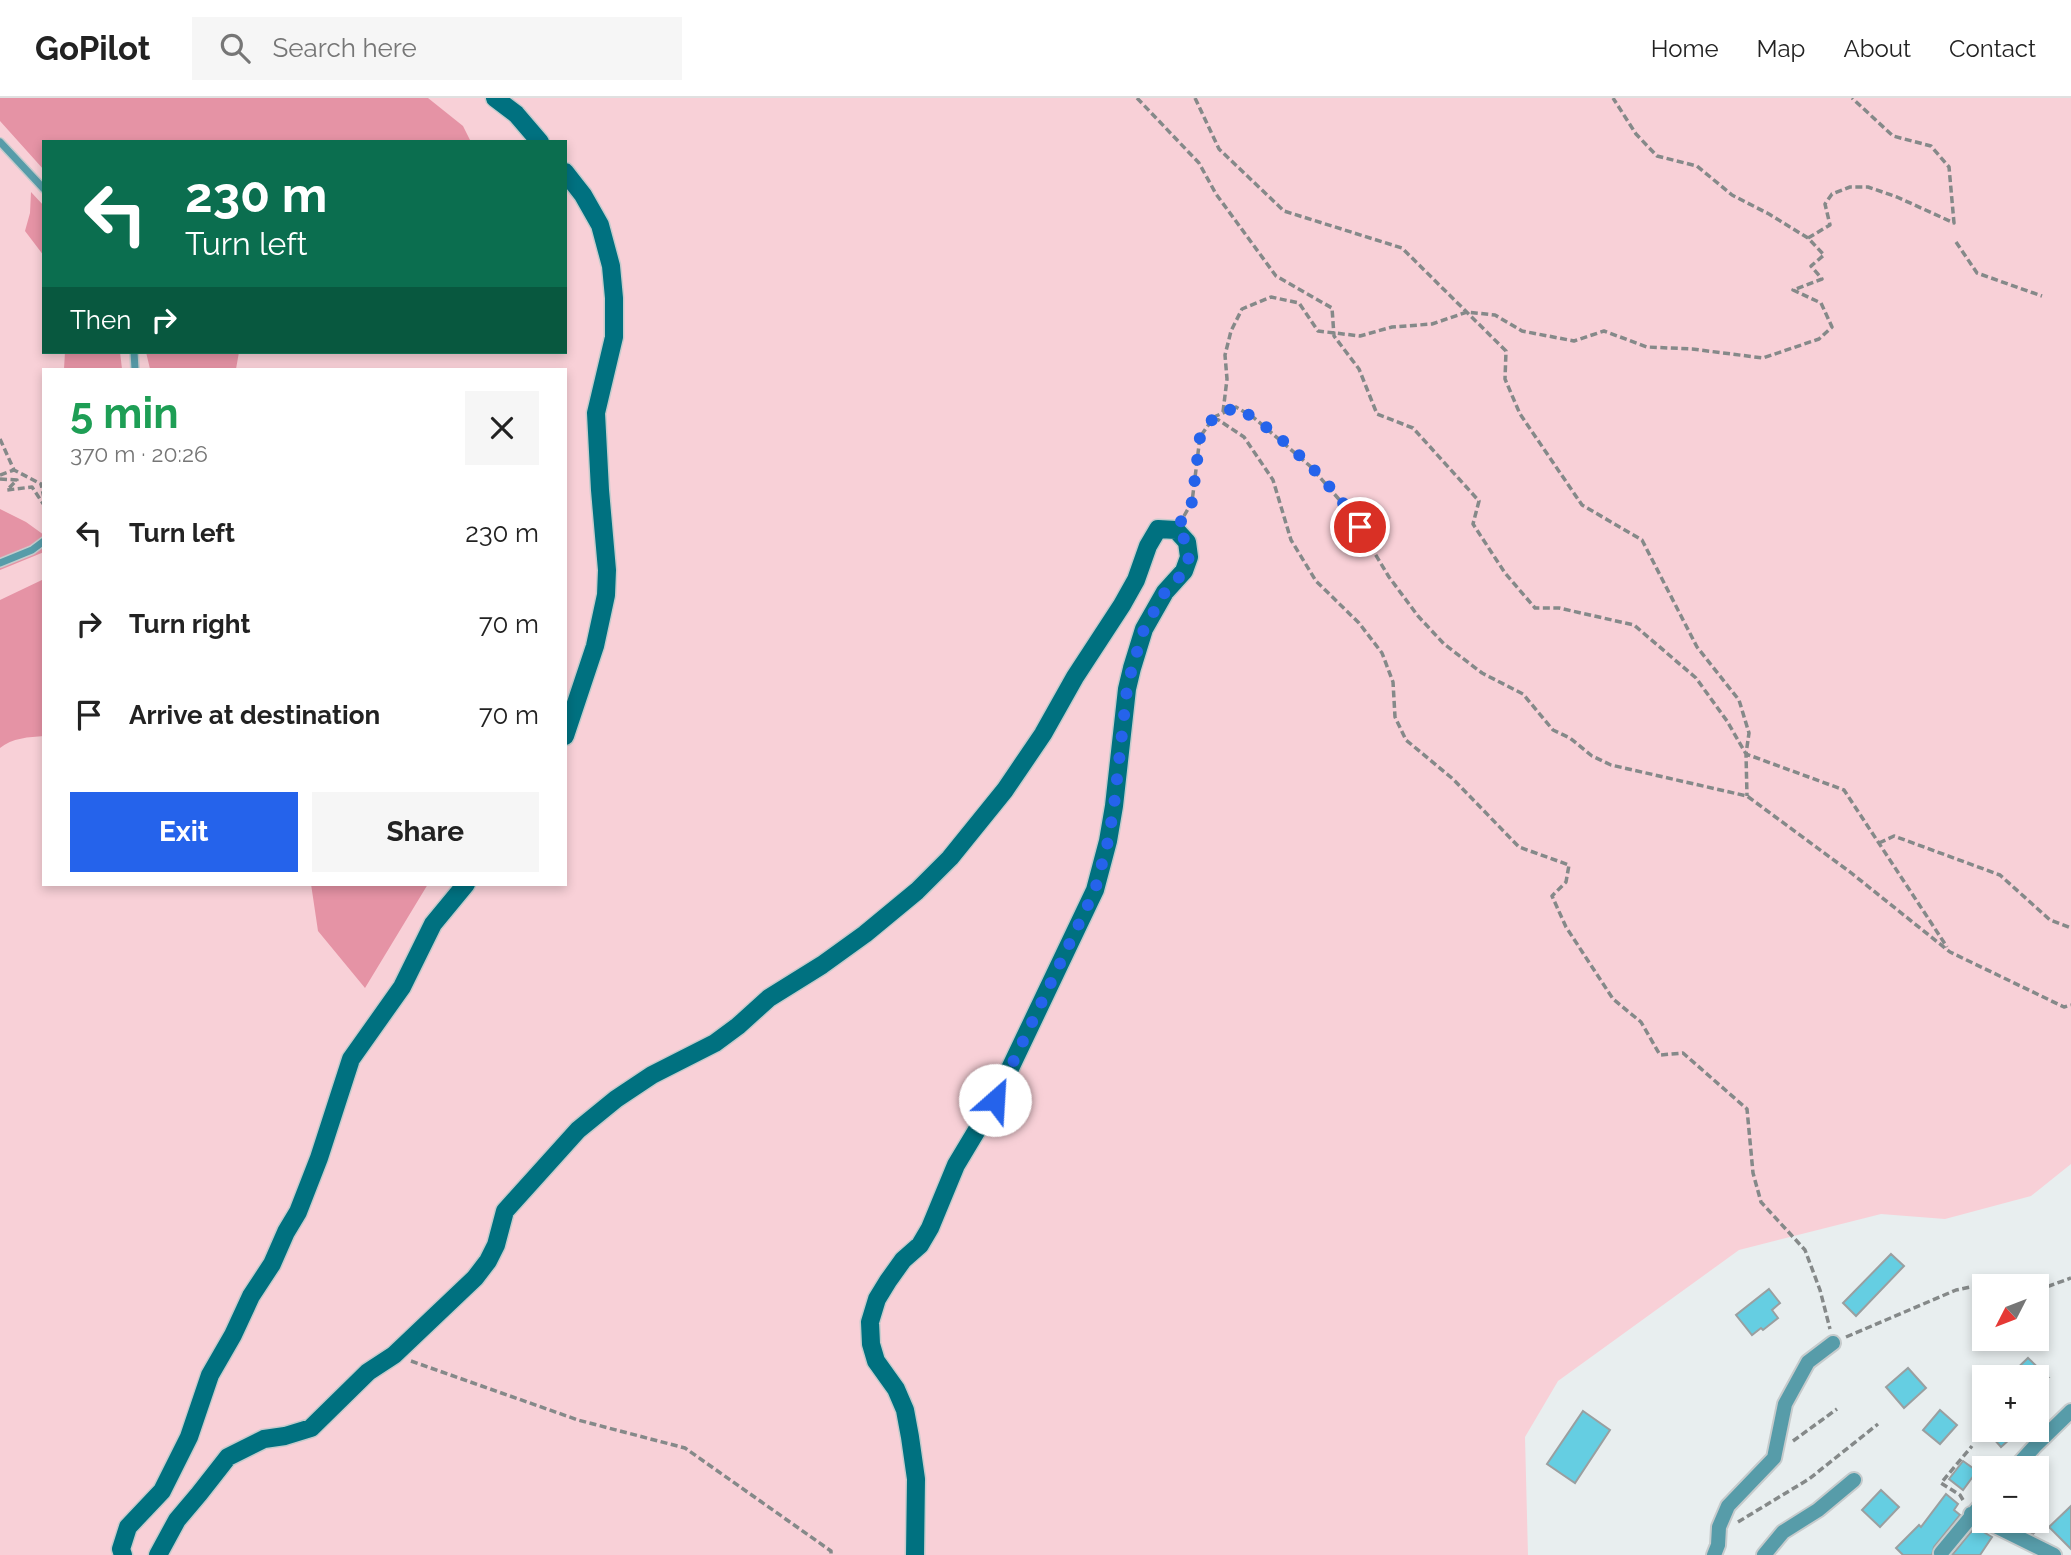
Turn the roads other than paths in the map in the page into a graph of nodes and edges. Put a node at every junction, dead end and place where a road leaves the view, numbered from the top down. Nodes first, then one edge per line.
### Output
1 (495, 98) edge
2 (538, 140) edge
3 (0, 142) edge
4 (567, 175) edge
5 (42, 187) edge
6 (42, 542) edge
7 (0, 564) edge
8 (567, 730) edge
9 (464, 886) edge
10 (1833, 1343) road end
11 (2071, 1411) edge
12 (2026, 1456) edge
13 (1854, 1480) dead end
14 (1971, 1514) joint
15 (1716, 1550) edge
16 (1941, 1553) dead end
17 (122, 1555) edge
18 (158, 1555) edge
19 (915, 1555) edge
20 (1764, 1555) edge
21 (2054, 1555) edge

1 - 2 street
3 - 5 lane
4 - 8 street
6 - 7 lane
9 - 17 street
10 - 15 street
11 - 12 street
13 - 20 street
14 - 16 street
14 - 21 street
18 - 19 street

